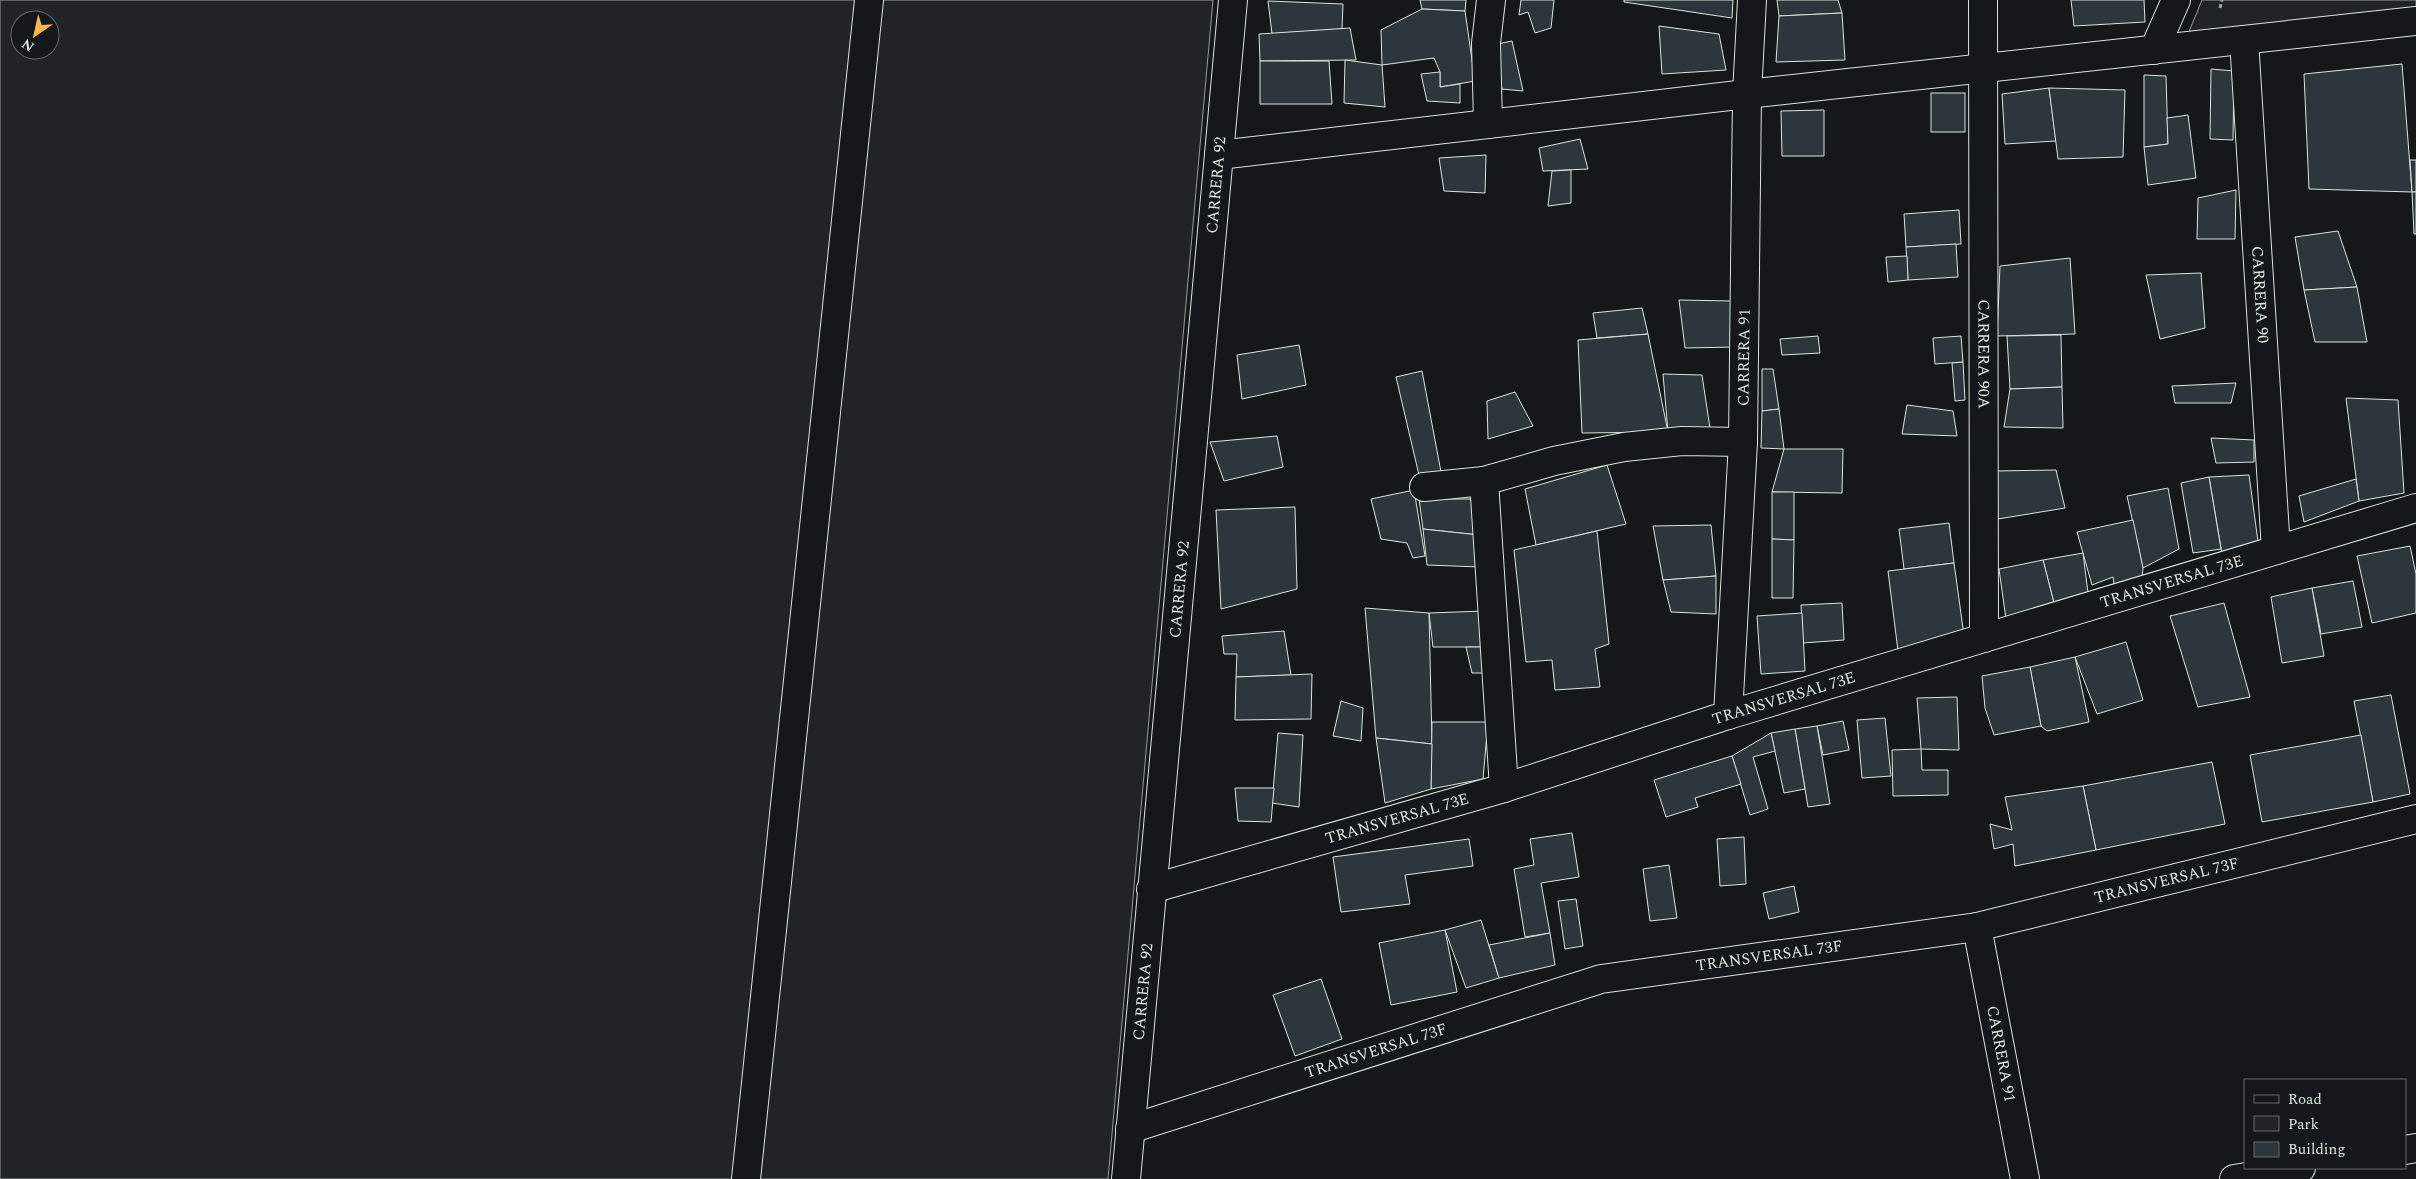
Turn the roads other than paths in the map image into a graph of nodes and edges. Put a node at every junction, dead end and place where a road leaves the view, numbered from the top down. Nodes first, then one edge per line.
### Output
1 (869, 0) edge
2 (1233, 0) edge
3 (1491, 0) edge
4 (1752, 0) edge
5 (1983, 0) edge
6 (2176, 0) edge
7 (2416, 21) edge
8 (2244, 40) junction
9 (2154, 50) junction
10 (1984, 69) junction
11 (1747, 94) junction
12 (1488, 124) junction
13 (1219, 155) junction
14 (1743, 442) junction
15 (1484, 481) junction
16 (1424, 487) dead end
17 (2416, 508) edge
18 (2276, 550) junction
19 (1984, 638) junction
20 (1728, 715) junction
21 (1504, 788) junction
22 (2416, 819) edge
23 (1151, 889) junction
24 (1977, 927) junction
25 (1130, 1129) junction
26 (2295, 1169) edge
27 (746, 1179) edge
28 (1126, 1179) edge
29 (2025, 1179) edge
30 (2234, 1179) edge

1 - 27 street
2 - 13 street, CARRERA 92
3 - 12 street
4 - 11 street, CARRERA 91
5 - 10 street, CARRERA 90A
6 - 9 street
7 - 8 street
8 - 9 street
8 - 18 street, CARRERA 90
9 - 10 street
10 - 11 street
10 - 19 street, CARRERA 90A
11 - 12 street
11 - 14 street, CARRERA 91
12 - 13 street
13 - 23 street, CARRERA 92
14 - 15 street
14 - 20 street, CARRERA 91
15 - 16 street
15 - 21 street
17 - 18 street, TRANSVERSAL 73E
18 - 19 street, TRANSVERSAL 73E
19 - 20 street, TRANSVERSAL 73E
20 - 21 street, TRANSVERSAL 73E
21 - 23 street, TRANSVERSAL 73E
22 - 24 street, TRANSVERSAL 73F
23 - 25 street, CARRERA 92
24 - 25 street, TRANSVERSAL 73F
24 - 29 street, CARRERA 91
25 - 28 street, CARRERA 92
26 - 30 street

